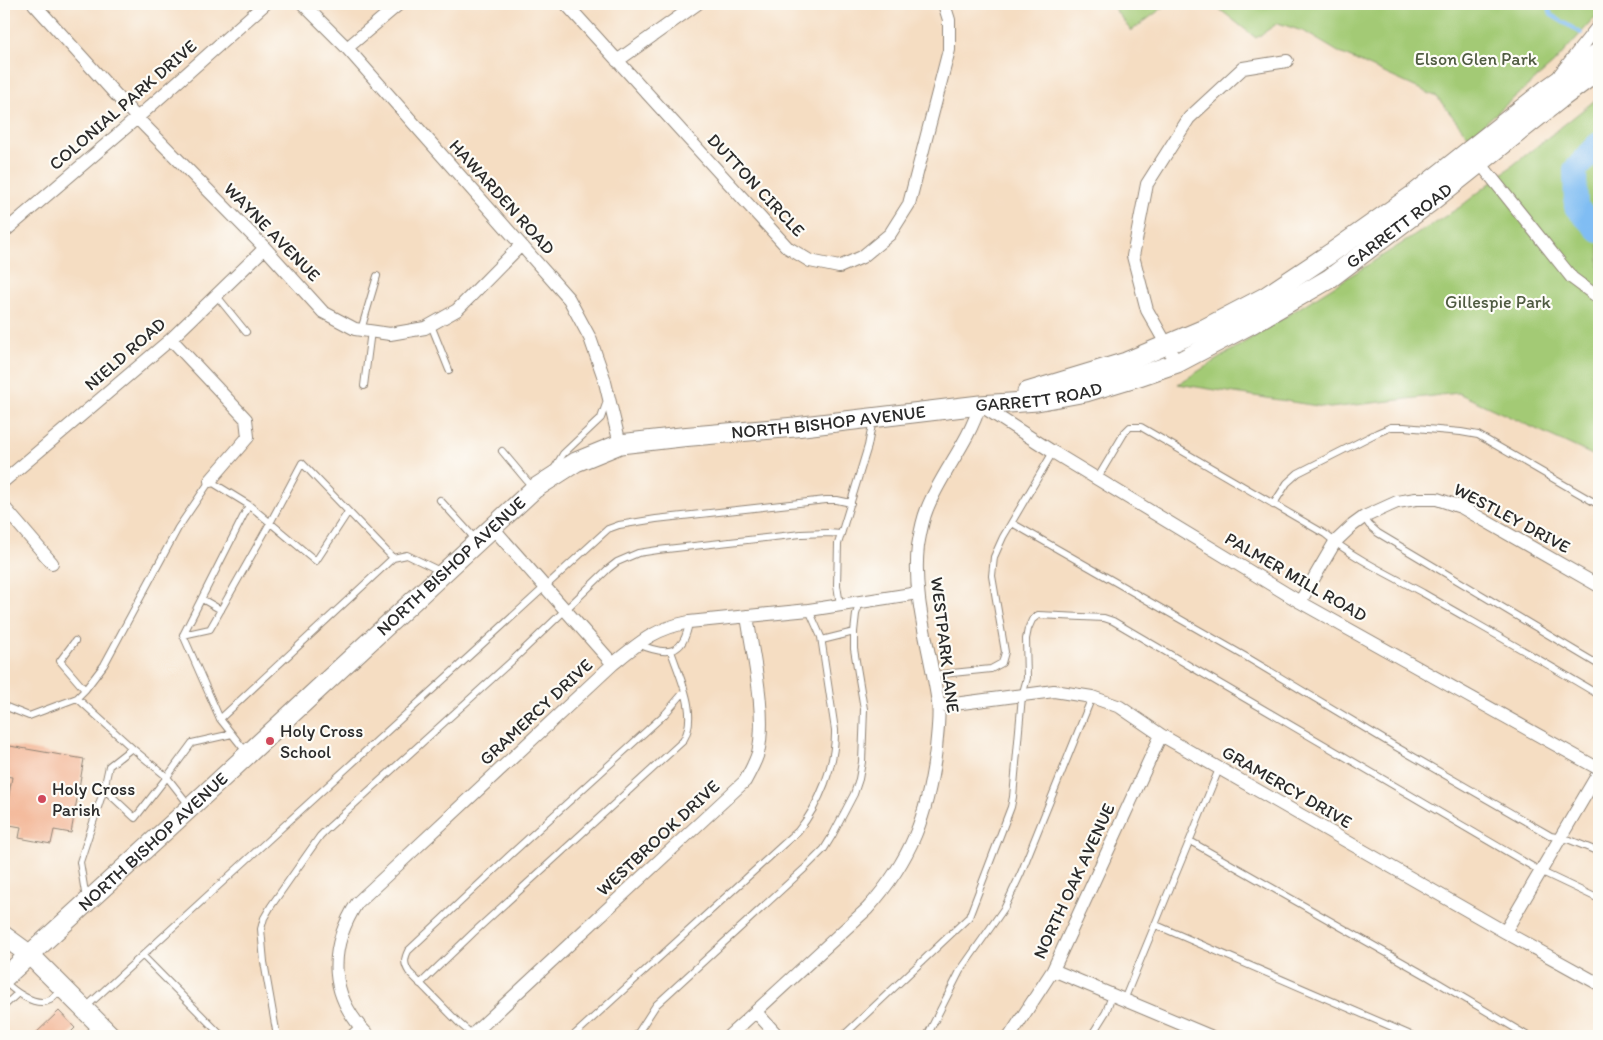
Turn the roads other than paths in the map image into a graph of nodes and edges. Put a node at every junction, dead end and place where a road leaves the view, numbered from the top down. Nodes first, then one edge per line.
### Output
1 (34, 4) edge
2 (265, 4) edge
3 (304, 4) edge
4 (399, 4) edge
5 (566, 4) edge
6 (697, 4) edge
7 (944, 4) edge
8 (1599, 25) edge
9 (346, 48) junction
10 (1599, 52) edge
11 (618, 61) junction
12 (1287, 61) dead end
13 (1599, 70) edge
14 (1547, 89) junction
15 (137, 118) junction
16 (1475, 156) junction
17 (4, 232) edge
18 (521, 245) junction
19 (265, 248) junction
20 (377, 276) dead end
21 (216, 295) junction
22 (1599, 298) edge
23 (430, 325) junction
24 (366, 331) junction
25 (246, 332) dead end
26 (171, 339) junction
27 (1166, 345) junction
28 (1177, 363) junction
29 (449, 370) dead end
30 (364, 386) dead end
31 (609, 398) junction
32 (980, 405) junction
33 (873, 418) junction
34 (620, 444) junction
35 (502, 451) dead end
36 (1053, 452) junction
37 (1097, 479) junction
38 (4, 481) edge
39 (210, 481) junction
40 (540, 485) junction
41 (440, 500) dead end
42 (851, 503) junction
43 (249, 505) junction
44 (1273, 505) junction
45 (1599, 505) edge
46 (4, 506) edge
47 (348, 512) junction
48 (1364, 516) junction
49 (270, 523) junction
50 (1012, 523) junction
51 (493, 528) junction
52 (841, 534) junction
53 (478, 542) junction
54 (1335, 542) junction
55 (393, 558) junction
56 (52, 563) dead end
57 (444, 573) junction
58 (1599, 586) edge
59 (545, 588) junction
60 (918, 593) junction
61 (202, 599) junction
62 (860, 602) junction
63 (1300, 602) junction
64 (840, 605) junction
65 (221, 610) junction
66 (565, 610) junction
67 (809, 610) junction
68 (747, 616) junction
69 (689, 622) junction
70 (854, 632) junction
71 (183, 635) junction
72 (822, 640) junction
73 (75, 641) dead end
74 (637, 644) junction
75 (671, 651) junction
76 (613, 664) junction
77 (1599, 665) edge
78 (933, 675) junction
79 (84, 690) junction
80 (684, 692) junction
81 (1022, 694) junction
82 (1599, 695) edge
83 (1092, 697) junction
84 (76, 698) junction
85 (4, 706) edge
86 (939, 706) junction
87 (220, 719) junction
88 (232, 734) junction
89 (1161, 735) junction
90 (132, 748) junction
91 (248, 755) junction
92 (1219, 768) junction
93 (1599, 770) edge
94 (167, 777) junction
95 (104, 789) junction
96 (191, 807) junction
97 (1560, 838) junction
98 (1190, 841) junction
99 (1599, 852) edge
100 (1540, 871) junction
101 (1599, 900) edge
102 (86, 903) junction
103 (1156, 925) junction
104 (1505, 932) junction
105 (4, 936) edge
106 (30, 955) junction
107 (143, 956) junction
108 (1053, 970) junction
109 (4, 980) edge
110 (420, 984) junction
111 (1599, 984) edge
112 (62, 988) junction
113 (17, 994) junction
114 (1118, 997) junction
115 (4, 1006) edge
116 (84, 1010) junction
117 (756, 1012) junction
118 (359, 1026) junction
119 (98, 1032) edge
120 (222, 1036) edge
121 (276, 1036) edge
122 (348, 1036) edge
123 (369, 1036) edge
124 (473, 1036) edge
125 (573, 1036) edge
126 (636, 1036) edge
127 (729, 1036) edge
128 (778, 1036) edge
129 (843, 1036) edge
130 (927, 1036) edge
131 (1010, 1036) edge
132 (1091, 1036) edge
133 (1210, 1036) edge
134 (1413, 1036) edge
135 (1528, 1036) edge

1 - 15 street, WAYNE AVENUE
2 - 15 street, COLONIAL PARK DRIVE
3 - 9 street, HAWARDEN ROAD
4 - 9 street
5 - 11 street, DUTTON CIRCLE
6 - 11 street
7 - 11 street, DUTTON CIRCLE
8 - 14 street
9 - 18 street, HAWARDEN ROAD
10 - 14 main road, GARRETT ROAD
12 - 27 street
13 - 16 main road, GARRETT ROAD
14 - 16 main road, GARRETT ROAD
15 - 17 street, COLONIAL PARK DRIVE
15 - 19 street, WAYNE AVENUE
16 - 22 street
16 - 27 main road, GARRETT ROAD
16 - 28 main road, GARRETT ROAD
18 - 23 street, WAYNE AVENUE
18 - 31 street, HAWARDEN ROAD
19 - 21 street, NIELD ROAD
19 - 24 street, WAYNE AVENUE
20 - 24 lane
21 - 25 lane
21 - 26 street, NIELD ROAD
23 - 24 street, WAYNE AVENUE
23 - 29 lane
24 - 30 lane
26 - 38 street, NIELD ROAD
26 - 39 street
27 - 28 street
27 - 32 main road, GARRETT ROAD
28 - 32 main road, GARRETT ROAD
31 - 34 street, HAWARDEN ROAD
31 - 40 lane
32 - 33 main road, NORTH BISHOP AVENUE
32 - 36 street, PALMER MILL ROAD
32 - 60 street, WESTPARK LANE
33 - 34 main road, NORTH BISHOP AVENUE
33 - 42 lane
34 - 40 main road, NORTH BISHOP AVENUE
35 - 40 lane
36 - 37 street, PALMER MILL ROAD
36 - 50 lane
37 - 44 lane
37 - 63 street, PALMER MILL ROAD
39 - 43 lane
39 - 79 lane
40 - 51 main road, NORTH BISHOP AVENUE
41 - 53 lane
42 - 52 lane
42 - 59 lane
43 - 49 lane
43 - 61 lane
44 - 45 lane
44 - 54 lane
46 - 56 street
47 - 49 lane
47 - 49 lane
47 - 55 lane
48 - 54 street, WESTLEY DRIVE
48 - 58 street, WESTLEY DRIVE
48 - 77 lane
49 - 65 lane
50 - 78 lane
50 - 97 lane
51 - 53 main road, NORTH BISHOP AVENUE
51 - 59 street
52 - 64 lane
52 - 66 lane
53 - 57 main road, NORTH BISHOP AVENUE
54 - 63 street, WESTLEY DRIVE
54 - 82 lane
55 - 57 lane
55 - 87 lane
57 - 91 main road, NORTH BISHOP AVENUE
59 - 66 street
59 - 107 lane
60 - 62 street, GRAMERCY DRIVE
60 - 78 street, WESTPARK LANE
61 - 65 lane
61 - 71 lane
62 - 64 street, GRAMERCY DRIVE
62 - 70 lane
63 - 93 street, PALMER MILL ROAD
64 - 67 street, GRAMERCY DRIVE
65 - 71 lane
66 - 76 street
66 - 121 lane
67 - 68 street, GRAMERCY DRIVE
67 - 72 lane
68 - 69 street, GRAMERCY DRIVE
68 - 124 street, WESTBROOK DRIVE
69 - 74 street, GRAMERCY DRIVE
69 - 75 lane
70 - 72 lane
70 - 126 lane
71 - 87 lane
72 - 125 lane
73 - 79 lane
74 - 75 lane
74 - 76 street, GRAMERCY DRIVE
75 - 80 lane
76 - 118 street, GRAMERCY DRIVE
78 - 86 street, WESTPARK LANE
79 - 84 lane
80 - 110 lane
80 - 110 lane
81 - 83 street, GRAMERCY DRIVE
81 - 86 street, GRAMERCY DRIVE
81 - 100 lane
81 - 129 lane
83 - 89 street, GRAMERCY DRIVE
83 - 130 lane
84 - 85 lane
84 - 90 lane
86 - 117 street, WESTPARK LANE
87 - 88 lane
88 - 91 lane
88 - 94 lane
89 - 92 street, GRAMERCY DRIVE
89 - 108 street, NORTH OAK AVENUE
90 - 94 lane
90 - 95 lane
91 - 96 main road, NORTH BISHOP AVENUE
92 - 98 lane
92 - 104 street, GRAMERCY DRIVE
93 - 97 street
94 - 95 lane
94 - 96 lane
95 - 102 lane
96 - 102 main road, NORTH BISHOP AVENUE
97 - 99 lane
97 - 100 street
98 - 103 lane
98 - 135 lane
100 - 101 lane
100 - 104 street
102 - 106 main road, NORTH BISHOP AVENUE
103 - 114 lane
103 - 134 lane
104 - 111 street, GRAMERCY DRIVE
105 - 106 main road
106 - 109 main road, NORTH BISHOP AVENUE
106 - 112 main road
107 - 116 lane
107 - 120 lane
108 - 114 street
108 - 131 street, NORTH OAK AVENUE
109 - 113 lane
110 - 124 lane
112 - 113 lane
112 - 116 main road
113 - 115 lane
114 - 132 lane
114 - 133 street
116 - 119 main road
117 - 127 street, WESTPARK LANE
117 - 128 street
118 - 122 lane
118 - 123 street, GRAMERCY DRIVE

